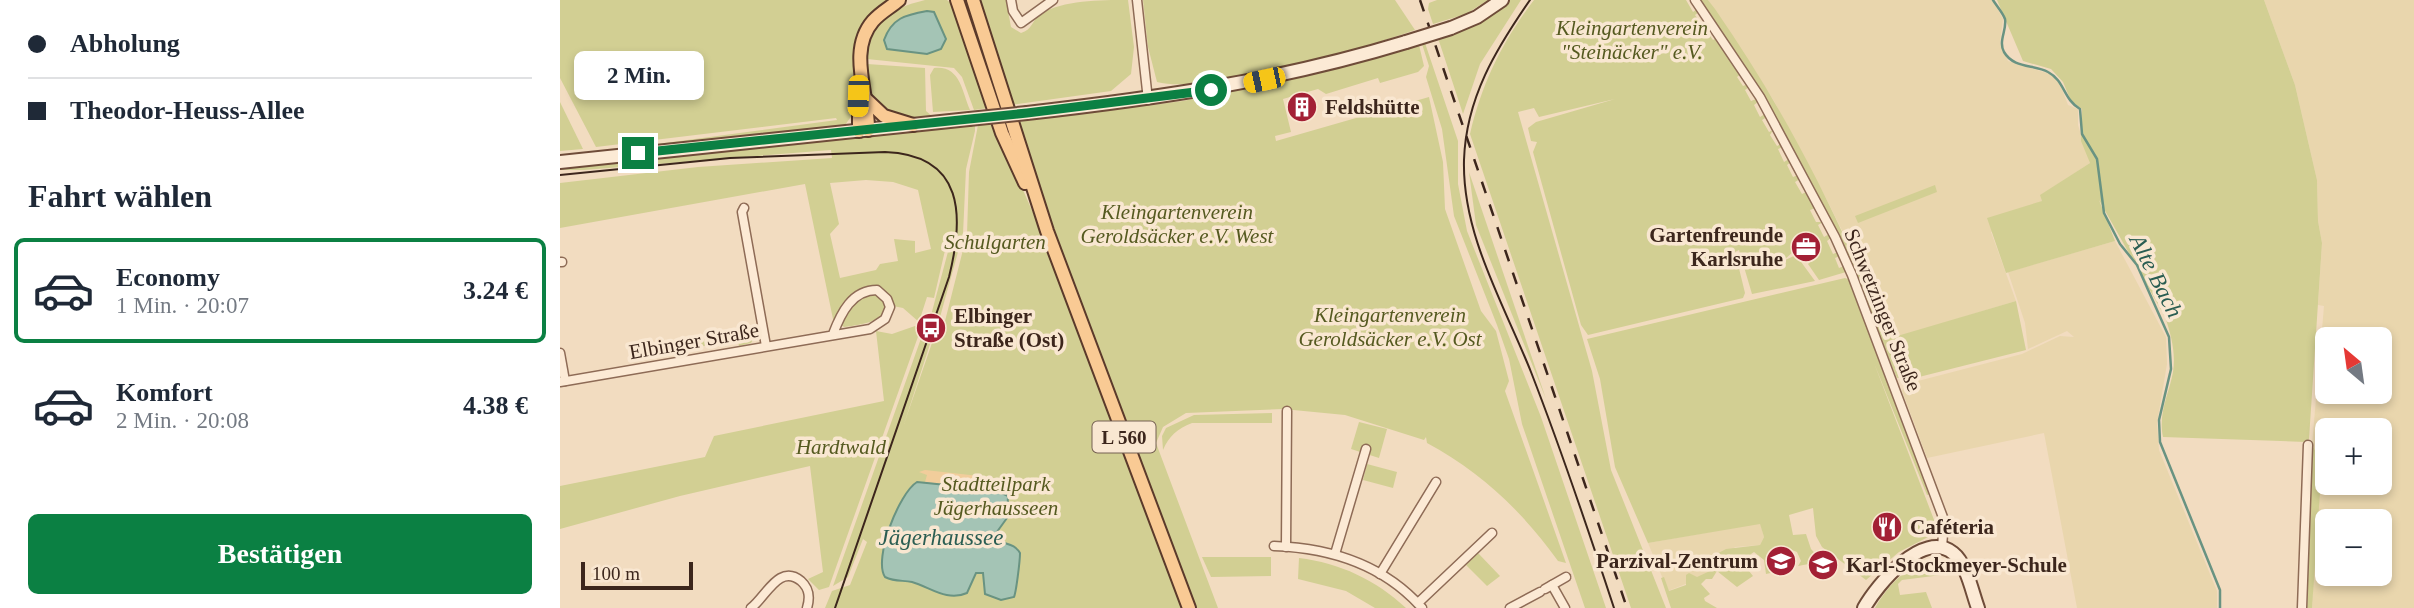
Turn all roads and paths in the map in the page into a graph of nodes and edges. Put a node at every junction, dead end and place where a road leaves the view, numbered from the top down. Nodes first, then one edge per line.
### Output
1 (973, 0) edge
2 (1011, 0) edge
3 (1053, 0) edge
4 (1137, 0) edge
5 (1502, 0) edge
6 (1695, 0) edge
7 (902, 1) edge
8 (957, 4) edge
9 (861, 66) junction
10 (867, 100) junction
11 (1148, 100) junction
12 (913, 125) junction
13 (863, 130) junction
14 (560, 162) edge
15 (744, 208) dead end
16 (1047, 231) junction
17 (833, 334) junction
18 (765, 346) junction
19 (560, 353) edge
20 (562, 381) edge
21 (1287, 411) dead end
22 (2308, 445) dead end
23 (1366, 449) dead end
24 (1436, 482) dead end
25 (1492, 533) dead end
26 (1274, 546) dead end
27 (1286, 547) junction
28 (1942, 548) junction
29 (1335, 554) junction
30 (1380, 574) junction
31 (1566, 577) dead end
32 (1546, 589) junction
33 (1420, 606) edge
34 (751, 608) edge
35 (807, 608) edge
36 (1189, 608) edge
37 (1510, 608) edge
38 (1565, 608) edge
39 (1864, 608) edge
40 (1978, 608) edge
41 (2302, 608) edge

1 - 16 main road, L 560
2 - 3 street
4 - 11 street
5 - 11 street, bridge
6 - 28 street, Schwetzinger Straße
7 - 9 main road
8 - 16 main road, L 560
9 - 10 main road
9 - 13 main road
10 - 12 main road
10 - 13 main road
11 - 12 street, bridge
12 - 13 street
13 - 14 street
15 - 18 street
16 - 36 main road, L 560
17 - 17 street, Elbinger Straße
17 - 18 street, Elbinger Straße
18 - 20 street, Elbinger Straße
19 - 20 street
21 - 27 street
22 - 41 street
23 - 29 street
24 - 30 street
25 - 33 street
26 - 27 street
27 - 29 street
28 - 39 street
28 - 40 street
29 - 30 street
30 - 33 street
31 - 32 street
32 - 37 street
32 - 38 street
34 - 35 street

